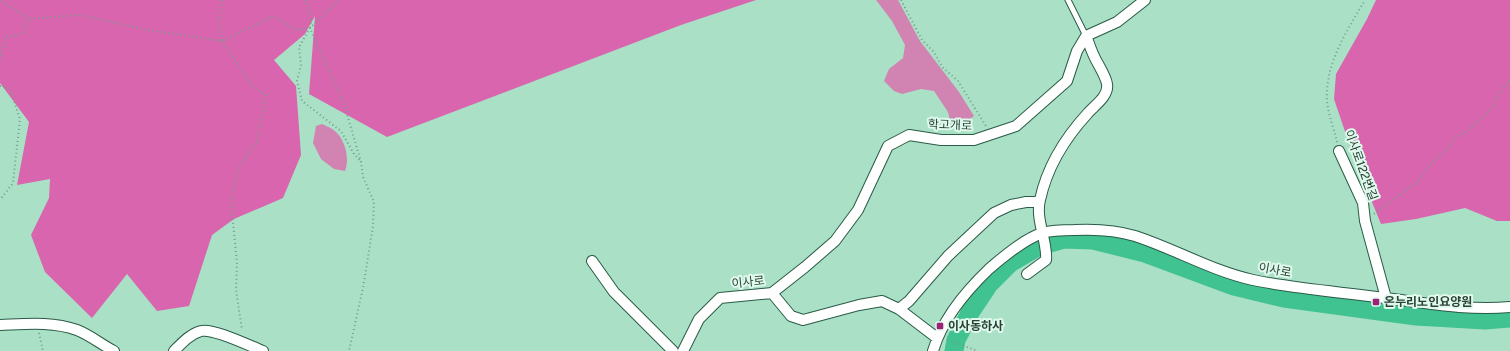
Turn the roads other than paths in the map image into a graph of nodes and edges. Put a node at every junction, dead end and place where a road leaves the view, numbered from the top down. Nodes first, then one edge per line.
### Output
1 (1068, 0) edge
2 (1145, 0) edge
3 (1086, 36) junction
4 (1340, 151) road end
5 (1039, 202) junction
6 (1042, 235) junction
7 (592, 261) dead end
8 (1027, 274) dead end
9 (772, 293) junction
10 (1386, 298) junction
11 (1510, 307) edge
12 (899, 309) junction
13 (0, 325) edge
14 (941, 338) junction
15 (114, 351) edge
16 (174, 351) edge
17 (263, 351) edge
18 (673, 351) edge
19 (683, 351) edge
20 (933, 351) edge

1 - 3 lane
2 - 3 street
3 - 5 street
3 - 9 street, 학고개로
4 - 10 street, 이사로122번길
5 - 6 street
5 - 12 street
6 - 8 street
6 - 10 street, 이사로
6 - 14 street, 이사로
7 - 18 street
9 - 12 street, 이사로
9 - 19 street, 이사로
10 - 11 street, 이사로
12 - 14 street, 이사로
13 - 15 street
14 - 20 street, 이사로
16 - 17 street

